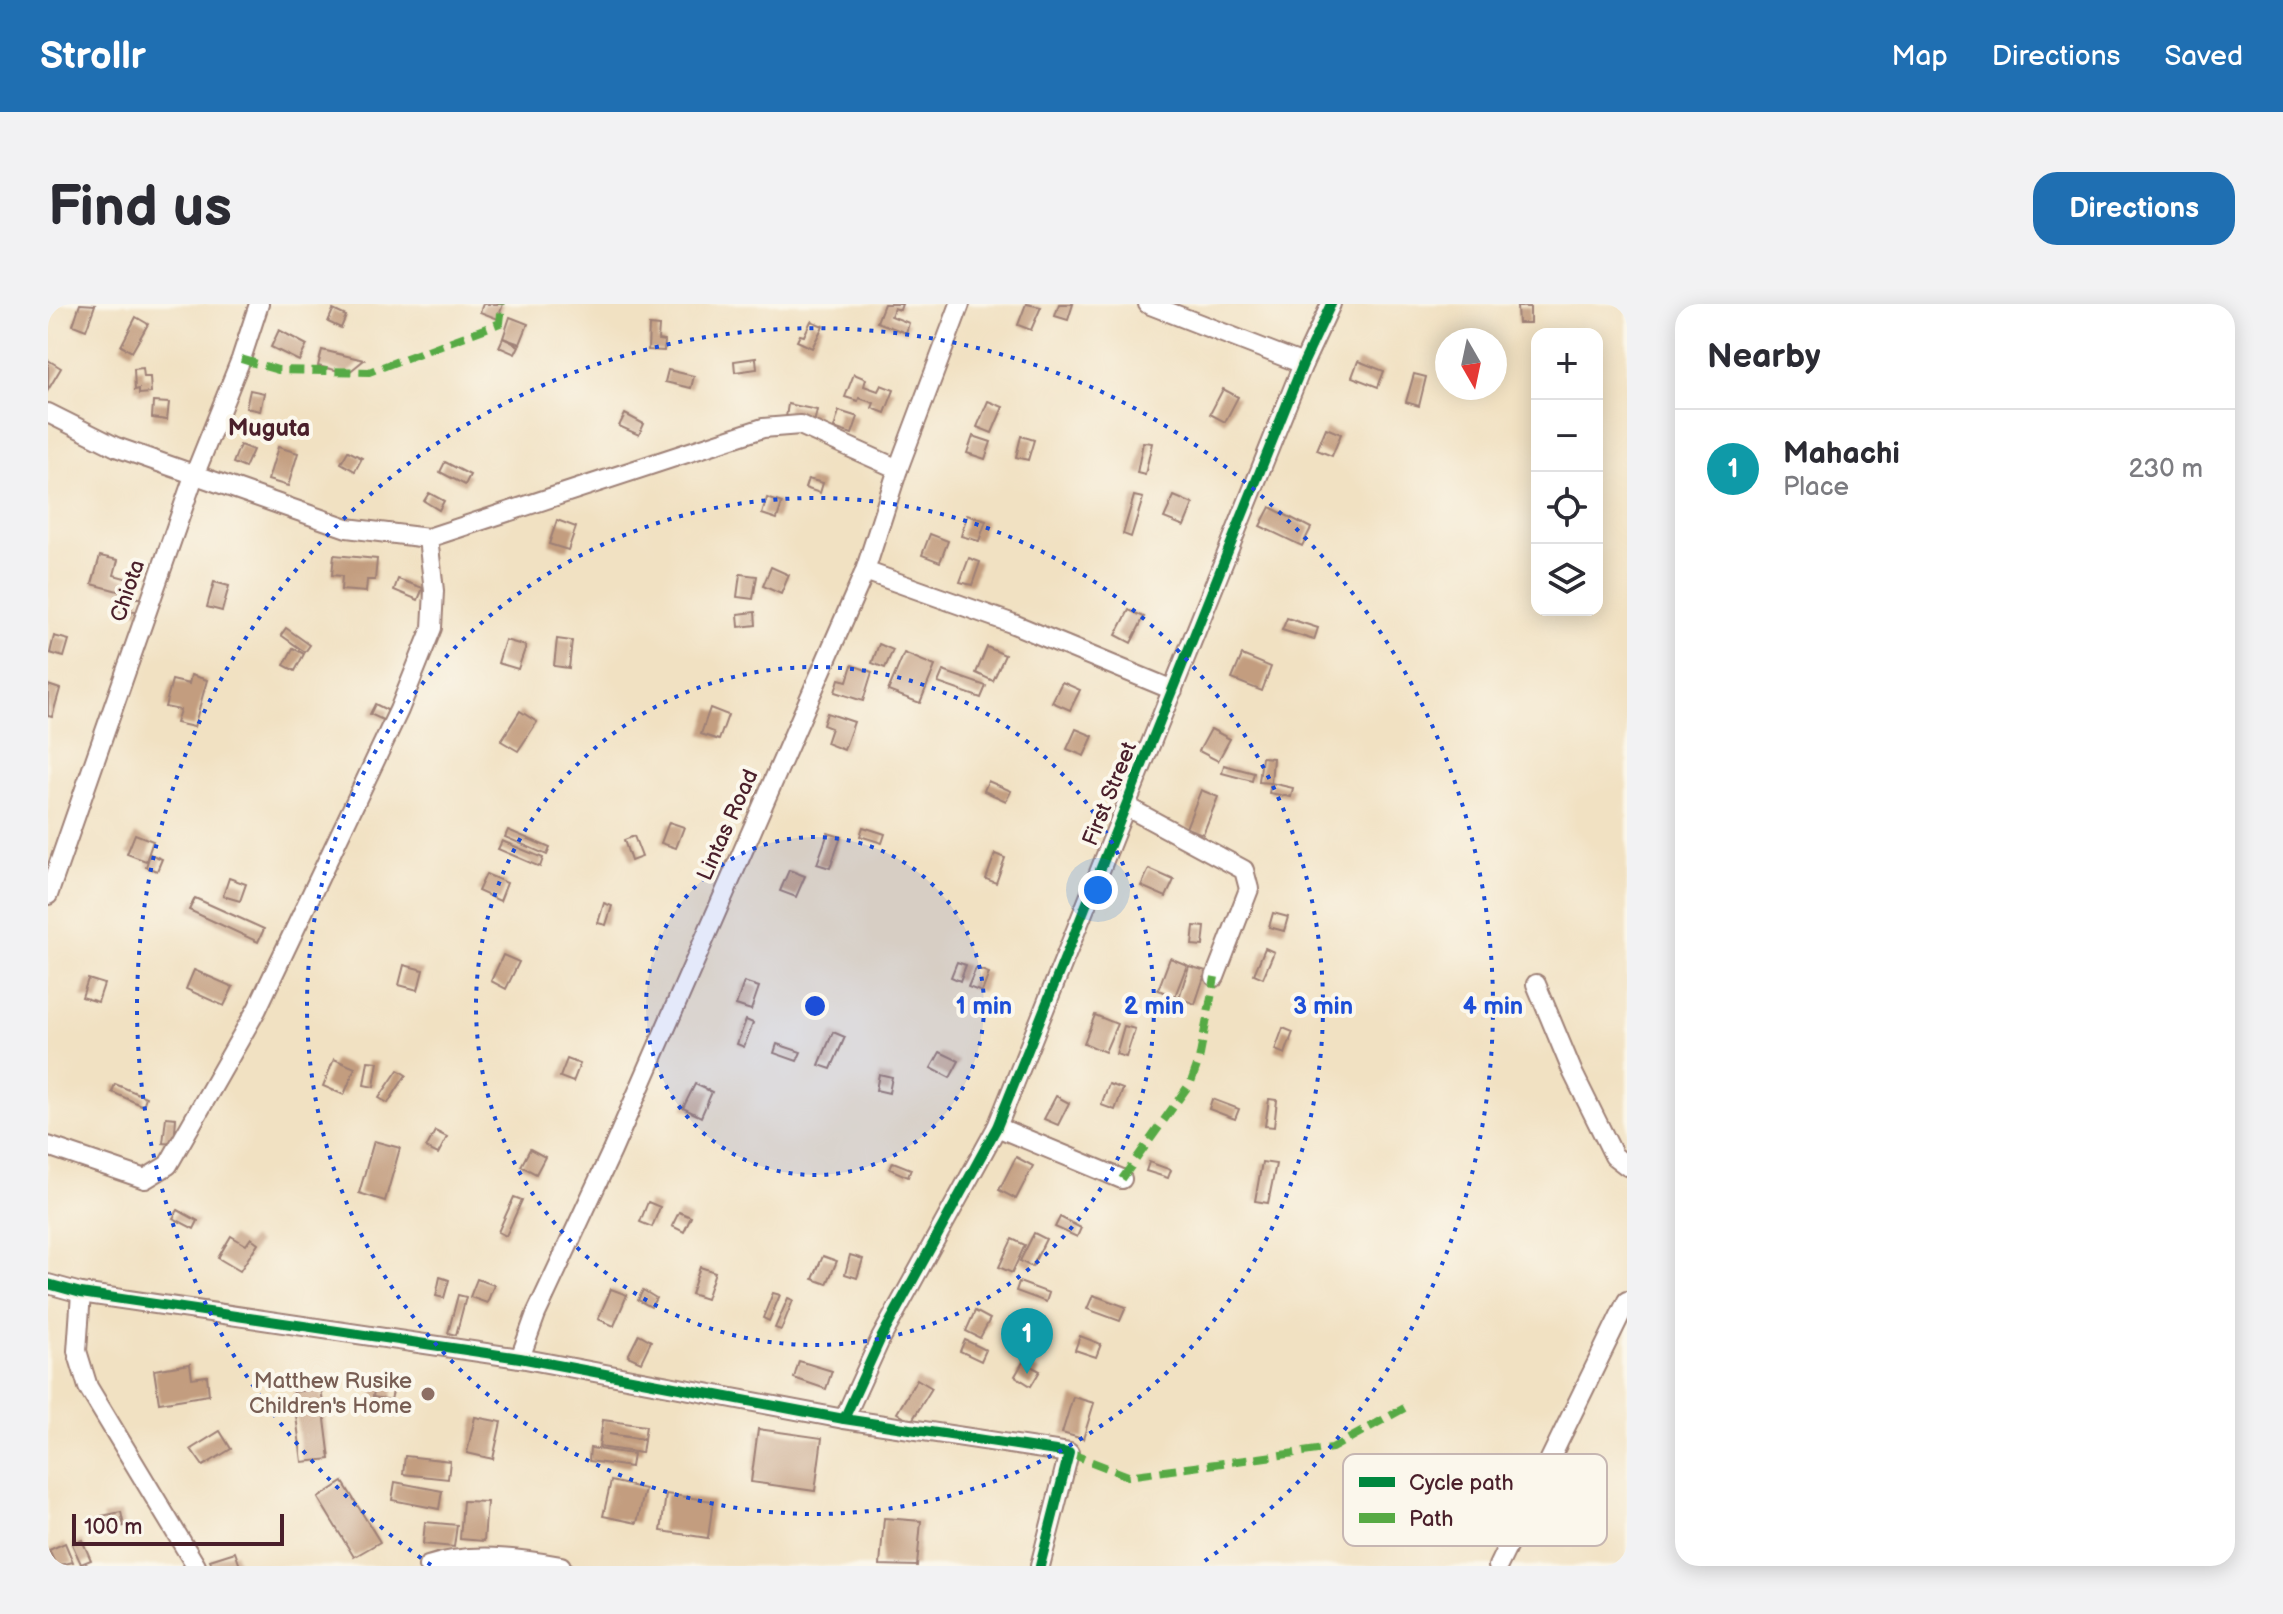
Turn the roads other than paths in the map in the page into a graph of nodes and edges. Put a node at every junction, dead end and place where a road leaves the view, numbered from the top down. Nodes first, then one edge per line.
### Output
1 (259, 304) edge
2 (960, 304) edge
3 (1148, 304) edge
4 (1331, 304) edge
5 (1303, 364) junction
6 (48, 413) edge
7 (898, 469) junction
8 (194, 476) junction
9 (428, 538) junction
10 (865, 571) junction
11 (1173, 690) junction
12 (1127, 807) junction
13 (48, 895) edge
14 (1215, 977) dead end
15 (1536, 984) dead end
16 (997, 1127) junction
17 (48, 1146) edge
18 (1627, 1166) edge
19 (1122, 1179) dead end
20 (48, 1284) edge
21 (81, 1293) junction
22 (1627, 1301) edge
23 (520, 1358) junction
24 (844, 1419) junction
25 (1553, 1454) edge
26 (1508, 1546) edge
27 (509, 1561) edge
28 (196, 1566) edge
29 (428, 1566) edge
30 (561, 1566) edge
31 (1040, 1566) edge
32 (1498, 1566) edge

1 - 8 street, Chiota
2 - 7 street, Lintas Road
3 - 5 street
4 - 5 street, First Street
5 - 11 street, First Street
6 - 8 street
7 - 9 street
7 - 10 street, Lintas Road
8 - 9 street
8 - 13 street, Chiota
9 - 17 street
10 - 11 street
10 - 23 street, Lintas Road
11 - 12 street, First Street
12 - 14 street
12 - 16 street, First Street
15 - 18 street
16 - 19 street
16 - 24 street, First Street
20 - 21 street
21 - 23 street
21 - 28 street
22 - 25 street
23 - 24 street
24 - 31 street
26 - 32 street
27 - 29 street
27 - 30 street

